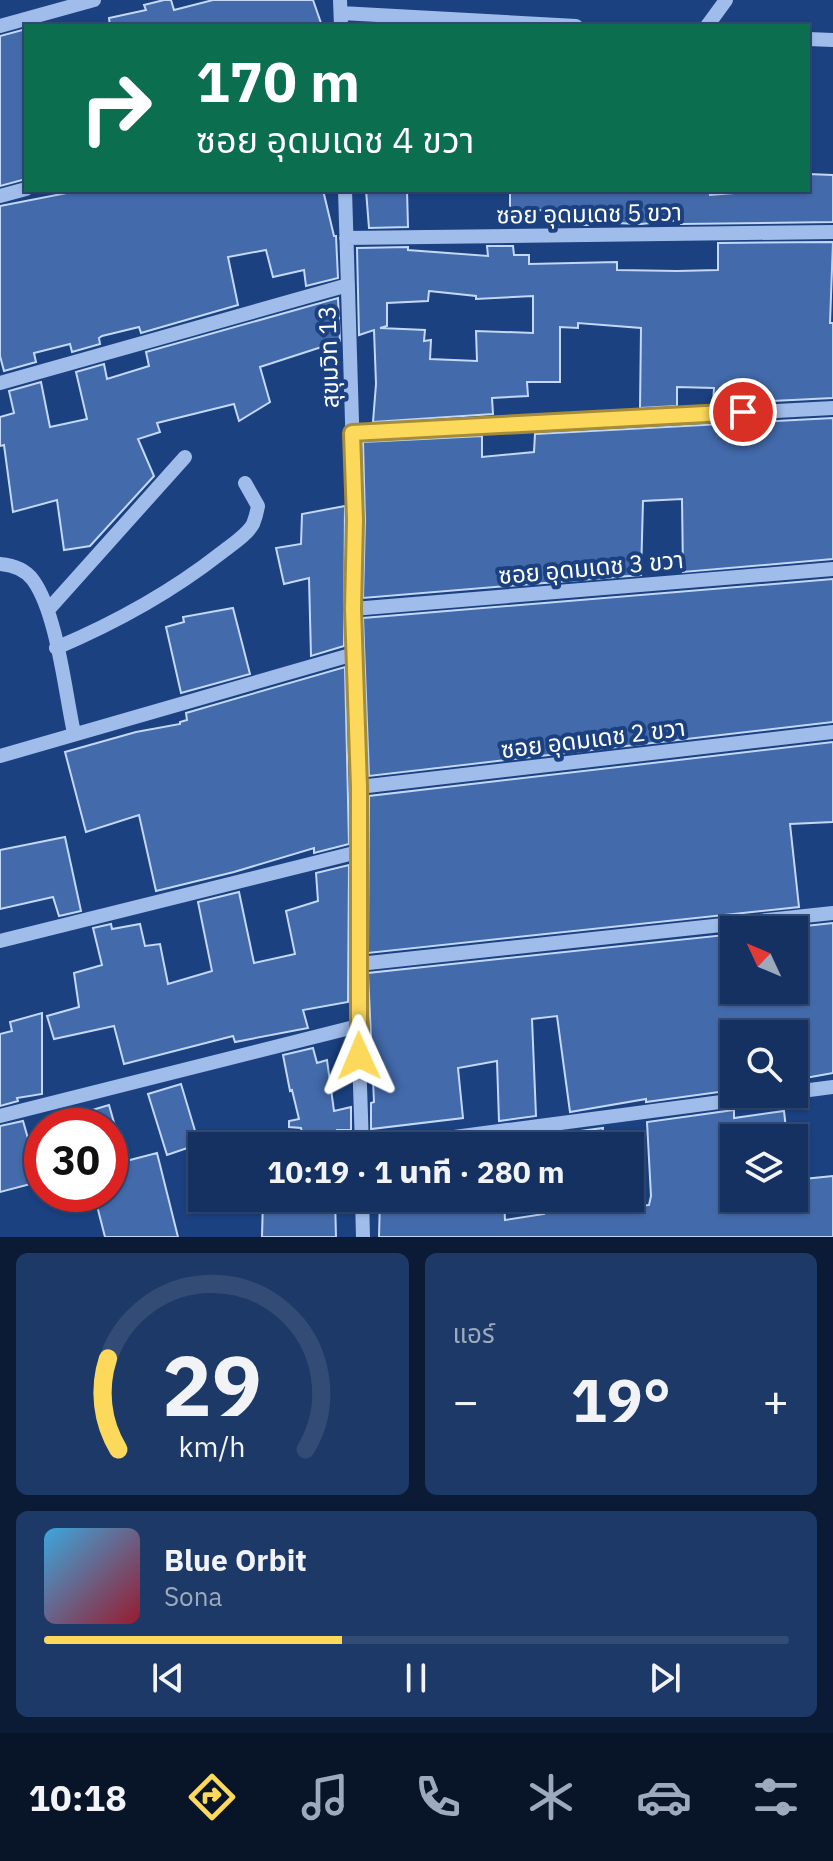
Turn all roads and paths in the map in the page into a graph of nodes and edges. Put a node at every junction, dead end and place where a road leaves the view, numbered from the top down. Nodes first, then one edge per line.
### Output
1 (94, 0) edge
2 (726, 0) edge
3 (340, 13) edge
4 (540, 24) edge
5 (708, 24) edge
6 (0, 26) edge
7 (810, 39) edge
8 (833, 40) edge
9 (24, 190) edge
10 (345, 192) edge
11 (0, 196) edge
12 (833, 232) edge
13 (346, 238) junction
14 (348, 285) junction
15 (0, 383) edge
16 (833, 408) edge
17 (352, 433) junction
18 (185, 457) dead end
19 (245, 483) dead end
20 (0, 564) edge
21 (833, 569) edge
22 (353, 609) junction
23 (48, 610) junction
24 (56, 648) junction
25 (354, 654) junction
26 (833, 732) edge
27 (74, 733) junction
28 (0, 756) edge
29 (359, 787) junction
30 (358, 852) junction
31 (833, 913) edge
32 (0, 941) edge
33 (359, 964) junction
34 (358, 1026) junction
35 (833, 1087) edge
36 (808, 1090) edge
37 (720, 1102) edge
38 (0, 1116) edge
39 (362, 1132) edge
40 (492, 1132) edge
41 (362, 1212) edge
42 (363, 1237) edge

1 - 6 street
2 - 5 street
3 - 4 street
7 - 8 street
9 - 11 street
10 - 13 street, สุขุมวิท 13
12 - 13 street, ซอย อุดมเดช 5 ขวา
13 - 14 street, สุขุมวิท 13
14 - 15 street
14 - 17 street, สุขุมวิท 13
16 - 17 street
17 - 22 street, สุขุมวิท 13
18 - 23 street
19 - 24 street
20 - 23 street
21 - 22 street, ซอย อุดมเดช 3 ขวา
22 - 25 street, สุขุมวิท 13
23 - 24 street
24 - 27 street
25 - 27 street
25 - 29 street, สุขุมวิท 13
26 - 29 street, ซอย อุดมเดช 2 ขวา
27 - 28 street
29 - 30 street, สุขุมวิท 13
30 - 32 street
30 - 33 street, สุขุมวิท 13
31 - 33 street
33 - 34 street, สุขุมวิท 13
34 - 38 street
34 - 39 street, สุขุมวิท 13
35 - 36 street
37 - 40 street
41 - 42 street

